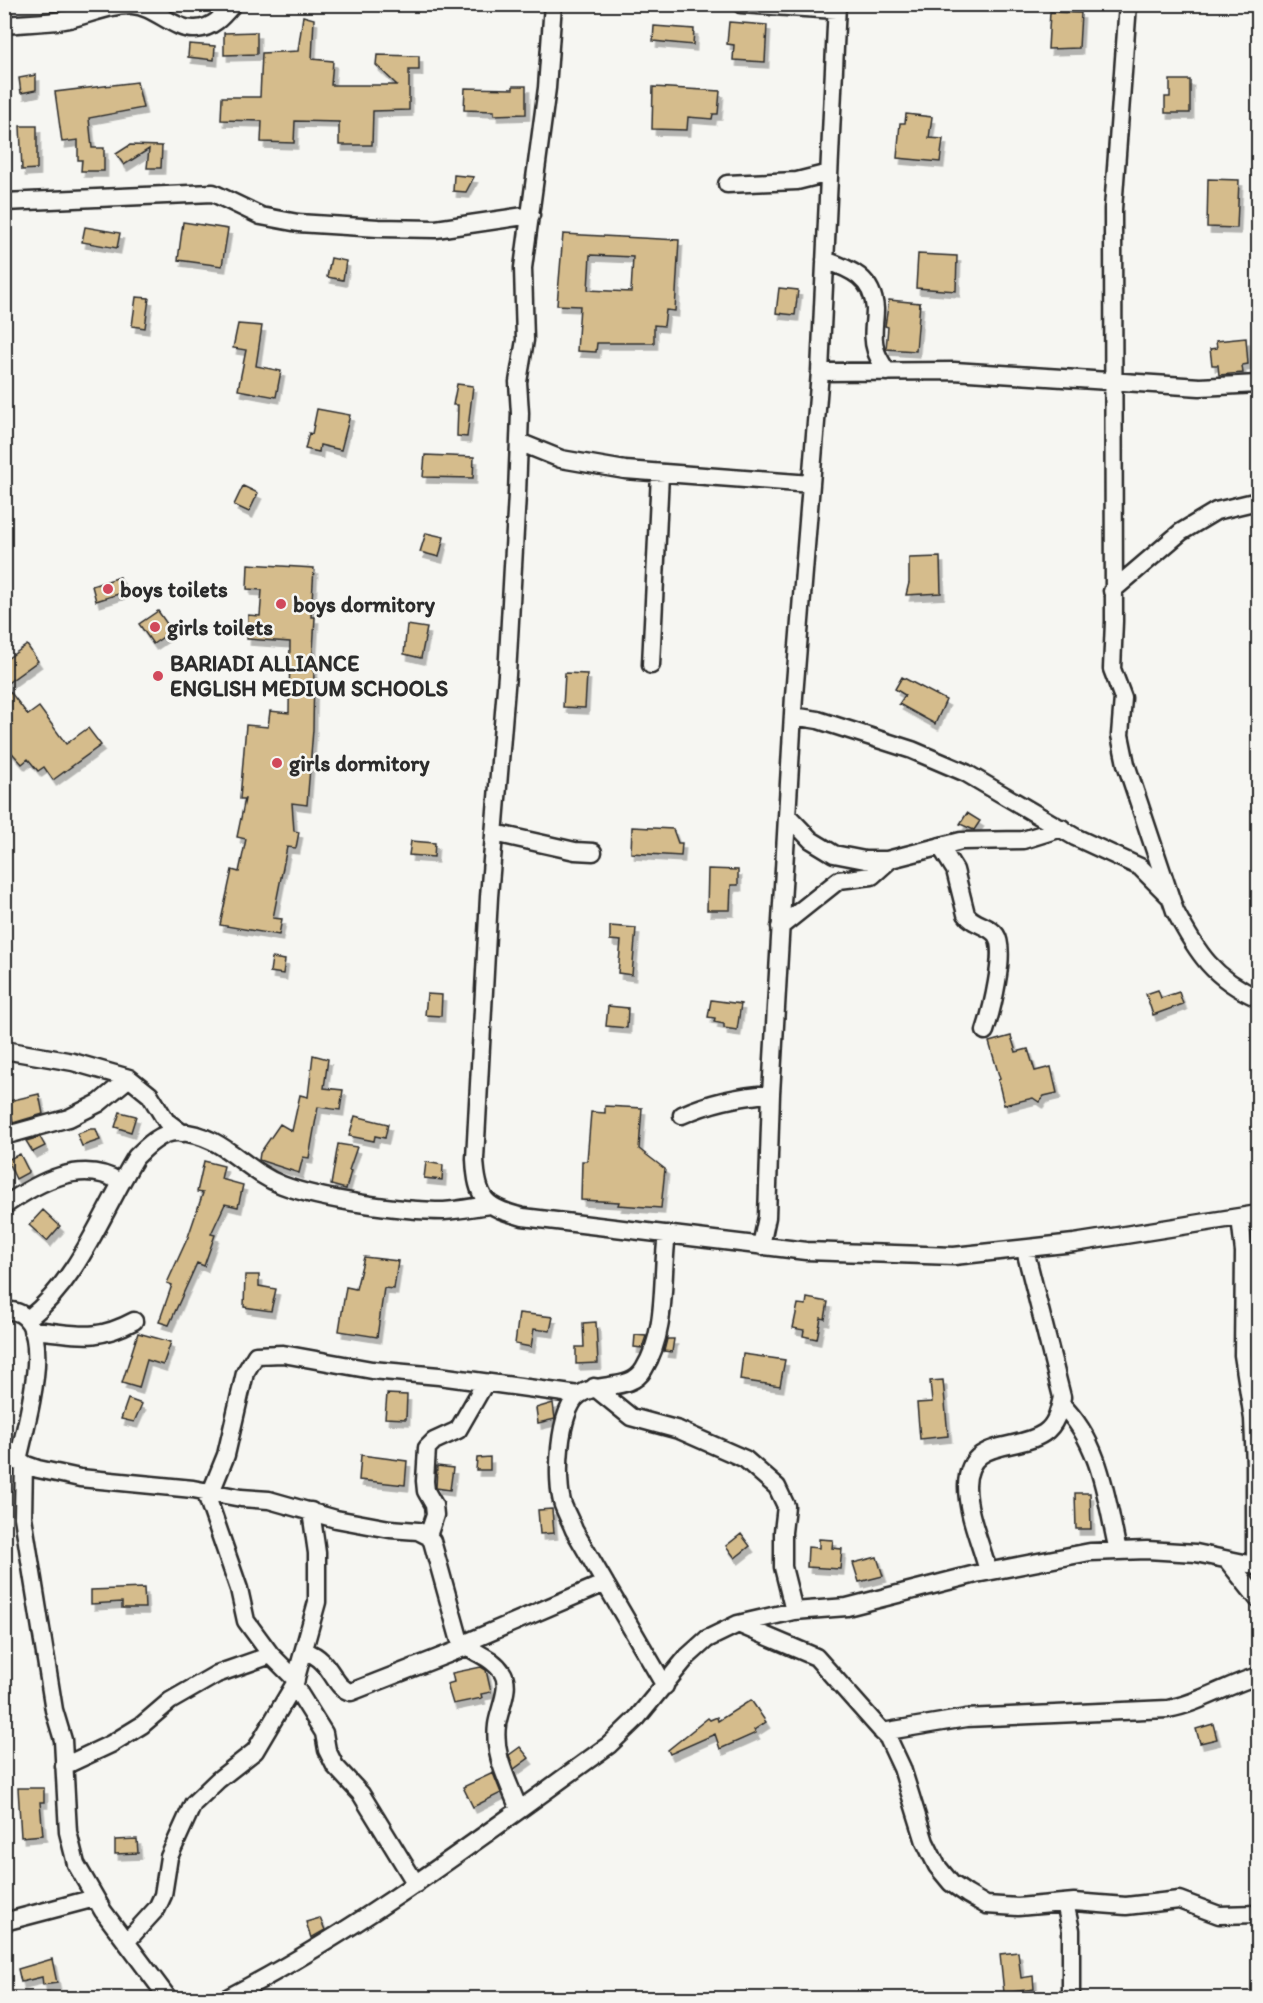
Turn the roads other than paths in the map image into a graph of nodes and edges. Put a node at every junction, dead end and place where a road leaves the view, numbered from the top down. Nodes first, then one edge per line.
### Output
1 (233, 4) edge
2 (553, 4) edge
3 (741, 4) edge
4 (1128, 4) edge
5 (837, 7) edge
6 (4, 25) edge
7 (829, 173) junction
8 (727, 184) dead end
9 (4, 202) edge
10 (531, 215) junction
11 (825, 260) junction
12 (820, 372) junction
13 (886, 372) junction
14 (1114, 380) junction
15 (1258, 384) edge
16 (519, 442) junction
17 (660, 474) junction
18 (811, 484) junction
19 (1258, 501) edge
20 (1112, 591) junction
21 (651, 665) dead end
22 (793, 716) junction
23 (787, 815) junction
24 (1062, 828) junction
25 (494, 833) junction
26 (940, 846) junction
27 (593, 852) dead end
28 (891, 859) junction
29 (1171, 897) junction
30 (780, 927) junction
31 (1258, 998) edge
32 (985, 1031) dead end
33 (4, 1050) edge
34 (129, 1078) junction
35 (771, 1094) junction
36 (682, 1115) dead end
37 (182, 1132) junction
38 (4, 1136) edge
39 (120, 1182) junction
40 (489, 1205) junction
41 (4, 1206) edge
42 (1258, 1214) edge
43 (1240, 1217) junction
44 (667, 1234) junction
45 (761, 1246) junction
46 (1025, 1250) junction
47 (4, 1311) edge
48 (134, 1321) dead end
49 (30, 1324) junction
50 (485, 1383) junction
51 (594, 1387) junction
52 (579, 1395) junction
53 (1061, 1404) junction
54 (15, 1460) edge
55 (208, 1492) junction
56 (311, 1511) junction
57 (428, 1536) junction
58 (1118, 1551) junction
59 (1227, 1560) junction
60 (1257, 1566) edge
61 (988, 1571) junction
62 (605, 1583) junction
63 (1258, 1599) edge
64 (794, 1611) junction
65 (738, 1624) junction
66 (464, 1646) junction
67 (305, 1651) junction
68 (271, 1655) junction
69 (1258, 1676) edge
70 (295, 1683) junction
71 (665, 1686) junction
72 (882, 1732) junction
73 (64, 1766) junction
74 (519, 1810) junction
75 (416, 1884) junction
76 (95, 1898) junction
77 (1065, 1903) junction
78 (1258, 1914) edge
79 (4, 1922) edge
80 (126, 1942) junction
81 (168, 1998) edge
82 (227, 1998) edge
83 (1071, 1998) edge

1 - 6 street
2 - 10 street
3 - 5 street
4 - 14 street
5 - 7 street
7 - 8 street
7 - 11 street
9 - 10 street
10 - 16 street
11 - 12 street
11 - 13 street
12 - 13 street
12 - 18 street
13 - 14 street
14 - 15 street
14 - 20 street
16 - 17 street
16 - 25 street
17 - 18 street
17 - 21 street
18 - 22 street
19 - 20 street
20 - 29 street
22 - 23 street
22 - 24 street
23 - 28 street
23 - 30 street
24 - 26 street
24 - 29 street
25 - 27 street
25 - 40 street
26 - 28 street
26 - 32 street
28 - 30 street
29 - 31 street
30 - 35 street
33 - 34 street
34 - 37 street
34 - 38 street
35 - 36 street
35 - 45 street
37 - 39 street
37 - 40 street
39 - 41 street
39 - 49 street
40 - 44 street
42 - 43 street
43 - 46 street
43 - 60 street
44 - 45 street
44 - 51 street
45 - 46 street
46 - 53 street
47 - 49 street
48 - 49 street
49 - 54 street
50 - 52 street
50 - 55 street
50 - 57 street
51 - 52 street
51 - 64 street
52 - 62 street
53 - 58 street
53 - 61 street
54 - 55 street
54 - 73 street
55 - 56 street
55 - 68 street
56 - 57 street
56 - 67 street
57 - 66 street
58 - 59 street
58 - 61 street
59 - 60 street
59 - 63 street
61 - 64 street
62 - 66 street
62 - 71 street
64 - 65 street
65 - 71 street
65 - 72 street
66 - 67 street
66 - 74 street
67 - 70 street
68 - 70 street
68 - 73 street
69 - 72 street
70 - 75 street
70 - 80 street
71 - 74 street
72 - 77 street
73 - 76 street
74 - 75 street
75 - 82 street
76 - 79 street
76 - 80 street
77 - 78 street
77 - 83 street
80 - 81 street

